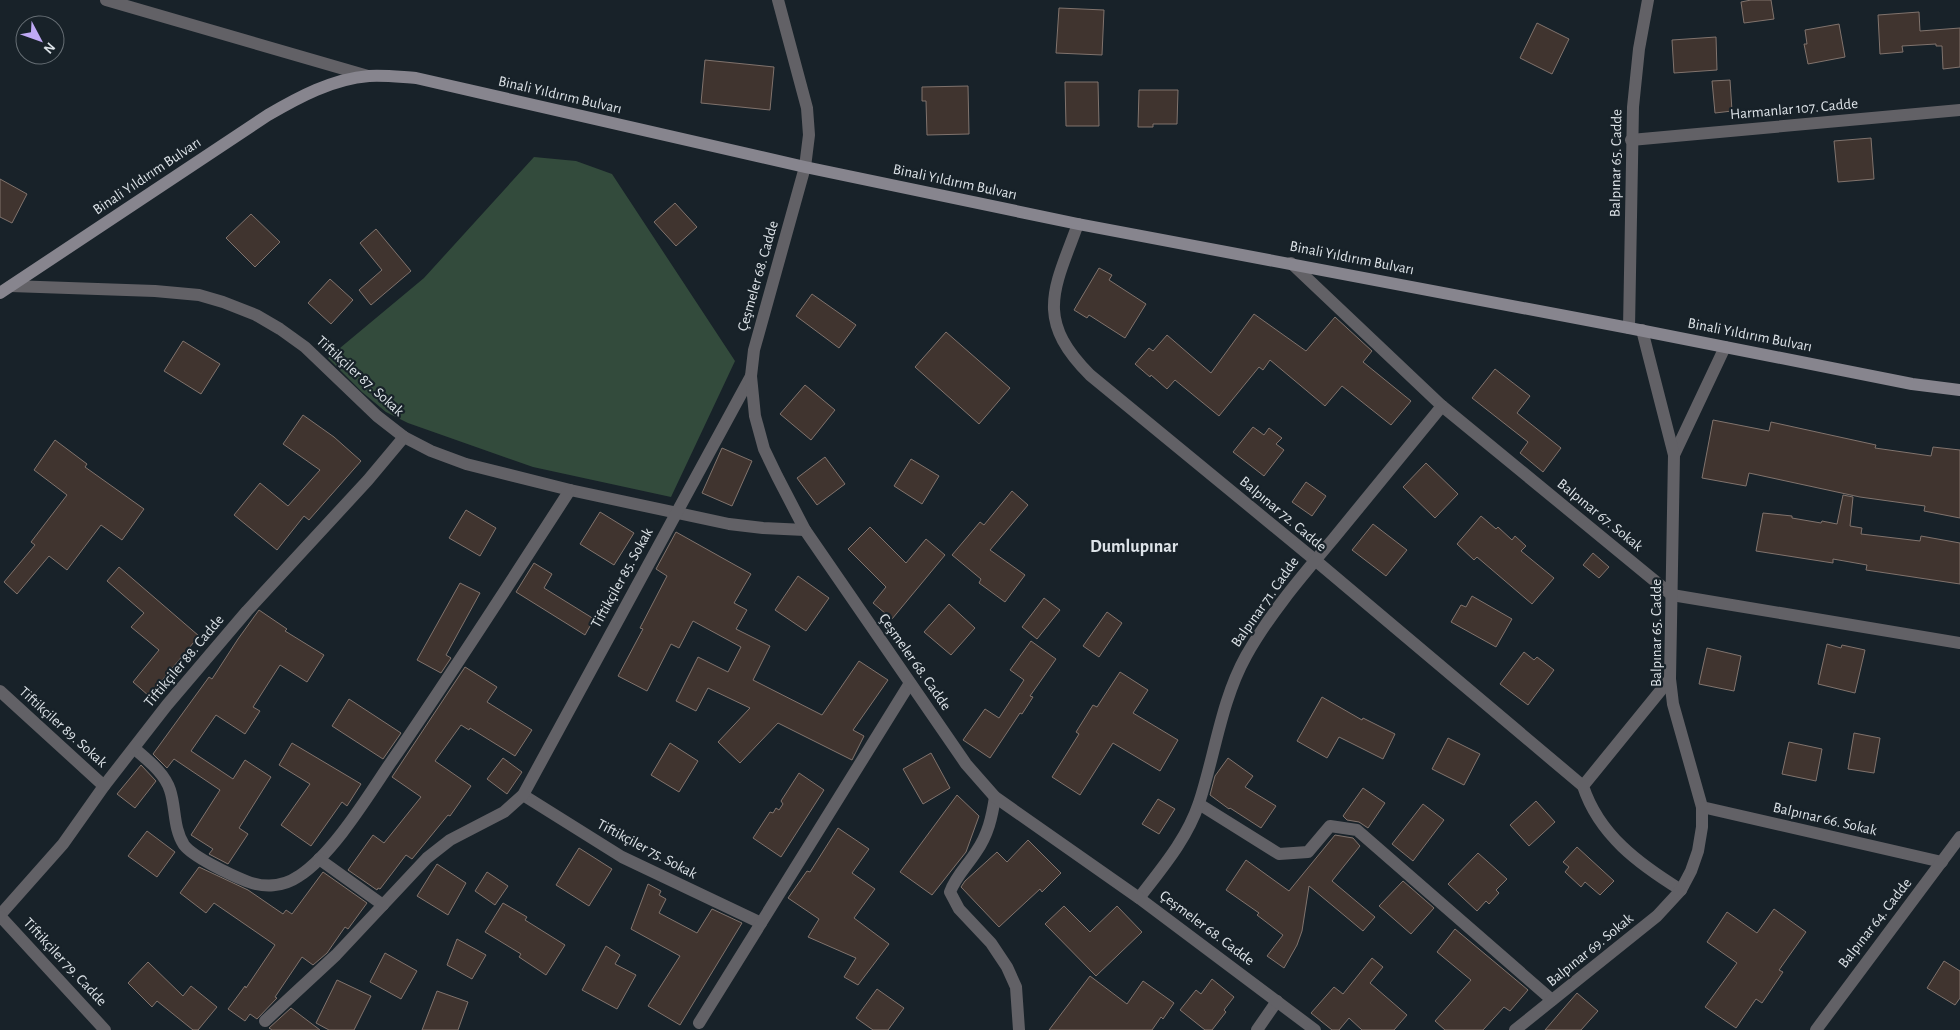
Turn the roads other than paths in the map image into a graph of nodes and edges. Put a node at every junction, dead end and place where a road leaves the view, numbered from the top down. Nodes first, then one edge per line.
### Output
1 (106, 0) edge
2 (778, 0) edge
3 (1648, 0) edge
4 (368, 76) junction
5 (1960, 110) edge
6 (1631, 140) junction
7 (805, 167) junction
8 (1078, 224) junction
9 (1290, 263) junction
10 (5, 290) edge
11 (1635, 329) junction
12 (1726, 347) junction
13 (751, 376) junction
14 (1960, 390) edge
15 (1442, 406) junction
16 (404, 437) junction
17 (1674, 455) junction
18 (570, 490) junction
19 (676, 512) junction
20 (805, 530) junction
21 (1315, 560) junction
22 (1672, 595) junction
23 (1960, 643) edge
24 (1670, 679) junction
25 (910, 683) junction
26 (0, 692) edge
27 (134, 748) junction
28 (104, 786) junction
29 (1583, 786) junction
30 (523, 796) junction
31 (995, 797) junction
32 (1199, 804) junction
33 (1702, 807) junction
34 (1960, 836) edge
35 (319, 859) junction
36 (1942, 862) junction
37 (1681, 890) junction
38 (1139, 898) junction
39 (383, 905) junction
40 (0, 916) edge
41 (761, 923) junction
42 (1552, 1000) junction
43 (1277, 1001) junction
44 (265, 1021) dead end
45 (699, 1023) dead end
46 (105, 1030) edge
47 (1019, 1030) edge
48 (1257, 1030) edge
49 (1314, 1030) edge
50 (1515, 1030) edge
51 (1816, 1030) edge

1 - 4 street
2 - 7 street, Çeşmeler 68. Cadde
3 - 6 street, Balpınar 65. Cadde
4 - 7 main road, Binali Yıldırım Bulvarı
4 - 10 main road, Binali Yıldırım Bulvarı
5 - 6 street, Harmanlar 107. Cadde
6 - 11 street, Balpınar 65. Cadde
7 - 8 main road, Binali Yıldırım Bulvarı
7 - 13 street, Çeşmeler 68. Cadde
8 - 9 main road, Binali Yıldırım Bulvarı
8 - 21 street, Balpınar 72. Cadde
9 - 11 main road, Binali Yıldırım Bulvarı
9 - 15 street, Balpınar 67. Sokak
10 - 16 street, Tiftikçiler 87. Sokak
11 - 12 main road, Binali Yıldırım Bulvarı
11 - 17 street, Balpınar 65. Cadde
12 - 14 main road, Binali Yıldırım Bulvarı
12 - 17 street, Balpınar 65. Cadde
13 - 19 street, Tiftikçiler 85. Sokak
13 - 20 street, Çeşmeler 68. Cadde
15 - 21 street, Balpınar 71. Cadde
15 - 22 street, Balpınar 67. Sokak
16 - 18 street, Tiftikçiler 87. Sokak
16 - 27 street, Tiftikçiler 88. Cadde
17 - 22 street, Balpınar 65. Cadde
18 - 19 street, Tiftikçiler 87. Sokak
18 - 35 street
19 - 20 street, Tiftikçiler 87. Sokak
19 - 30 street, Tiftikçiler 85. Sokak
20 - 25 street, Çeşmeler 68. Cadde
21 - 29 street, Balpınar 72. Cadde
21 - 32 street, Balpınar 71. Cadde
22 - 23 street, Balpınar 67. Sokak
22 - 24 street, Balpınar 65. Cadde
24 - 29 street
24 - 33 street, Balpınar 65. Cadde
25 - 31 street, Çeşmeler 68. Cadde
25 - 41 street
26 - 28 street, Tiftikçiler 89. Sokak
27 - 28 street, Tiftikçiler 88. Cadde
27 - 35 street
28 - 40 street, Tiftikçiler 88. Cadde
29 - 37 street
30 - 39 street
30 - 41 street, Tiftikçiler 75. Sokak
31 - 38 street, Çeşmeler 68. Cadde
31 - 47 street
32 - 38 street, Balpınar 71. Cadde
32 - 42 street
33 - 36 street, Balpınar 66. Sokak
33 - 37 street, Balpınar 69. Sokak
34 - 36 street, Balpınar 64. Cadde
35 - 39 street
36 - 51 street, Balpınar 64. Cadde
37 - 42 street, Balpınar 69. Sokak
38 - 43 street, Çeşmeler 68. Cadde
39 - 44 street
40 - 46 street, Tiftikçiler 79. Cadde
41 - 45 street
42 - 50 street, Balpınar 69. Sokak
43 - 48 street
43 - 49 street, Çeşmeler 68. Cadde

